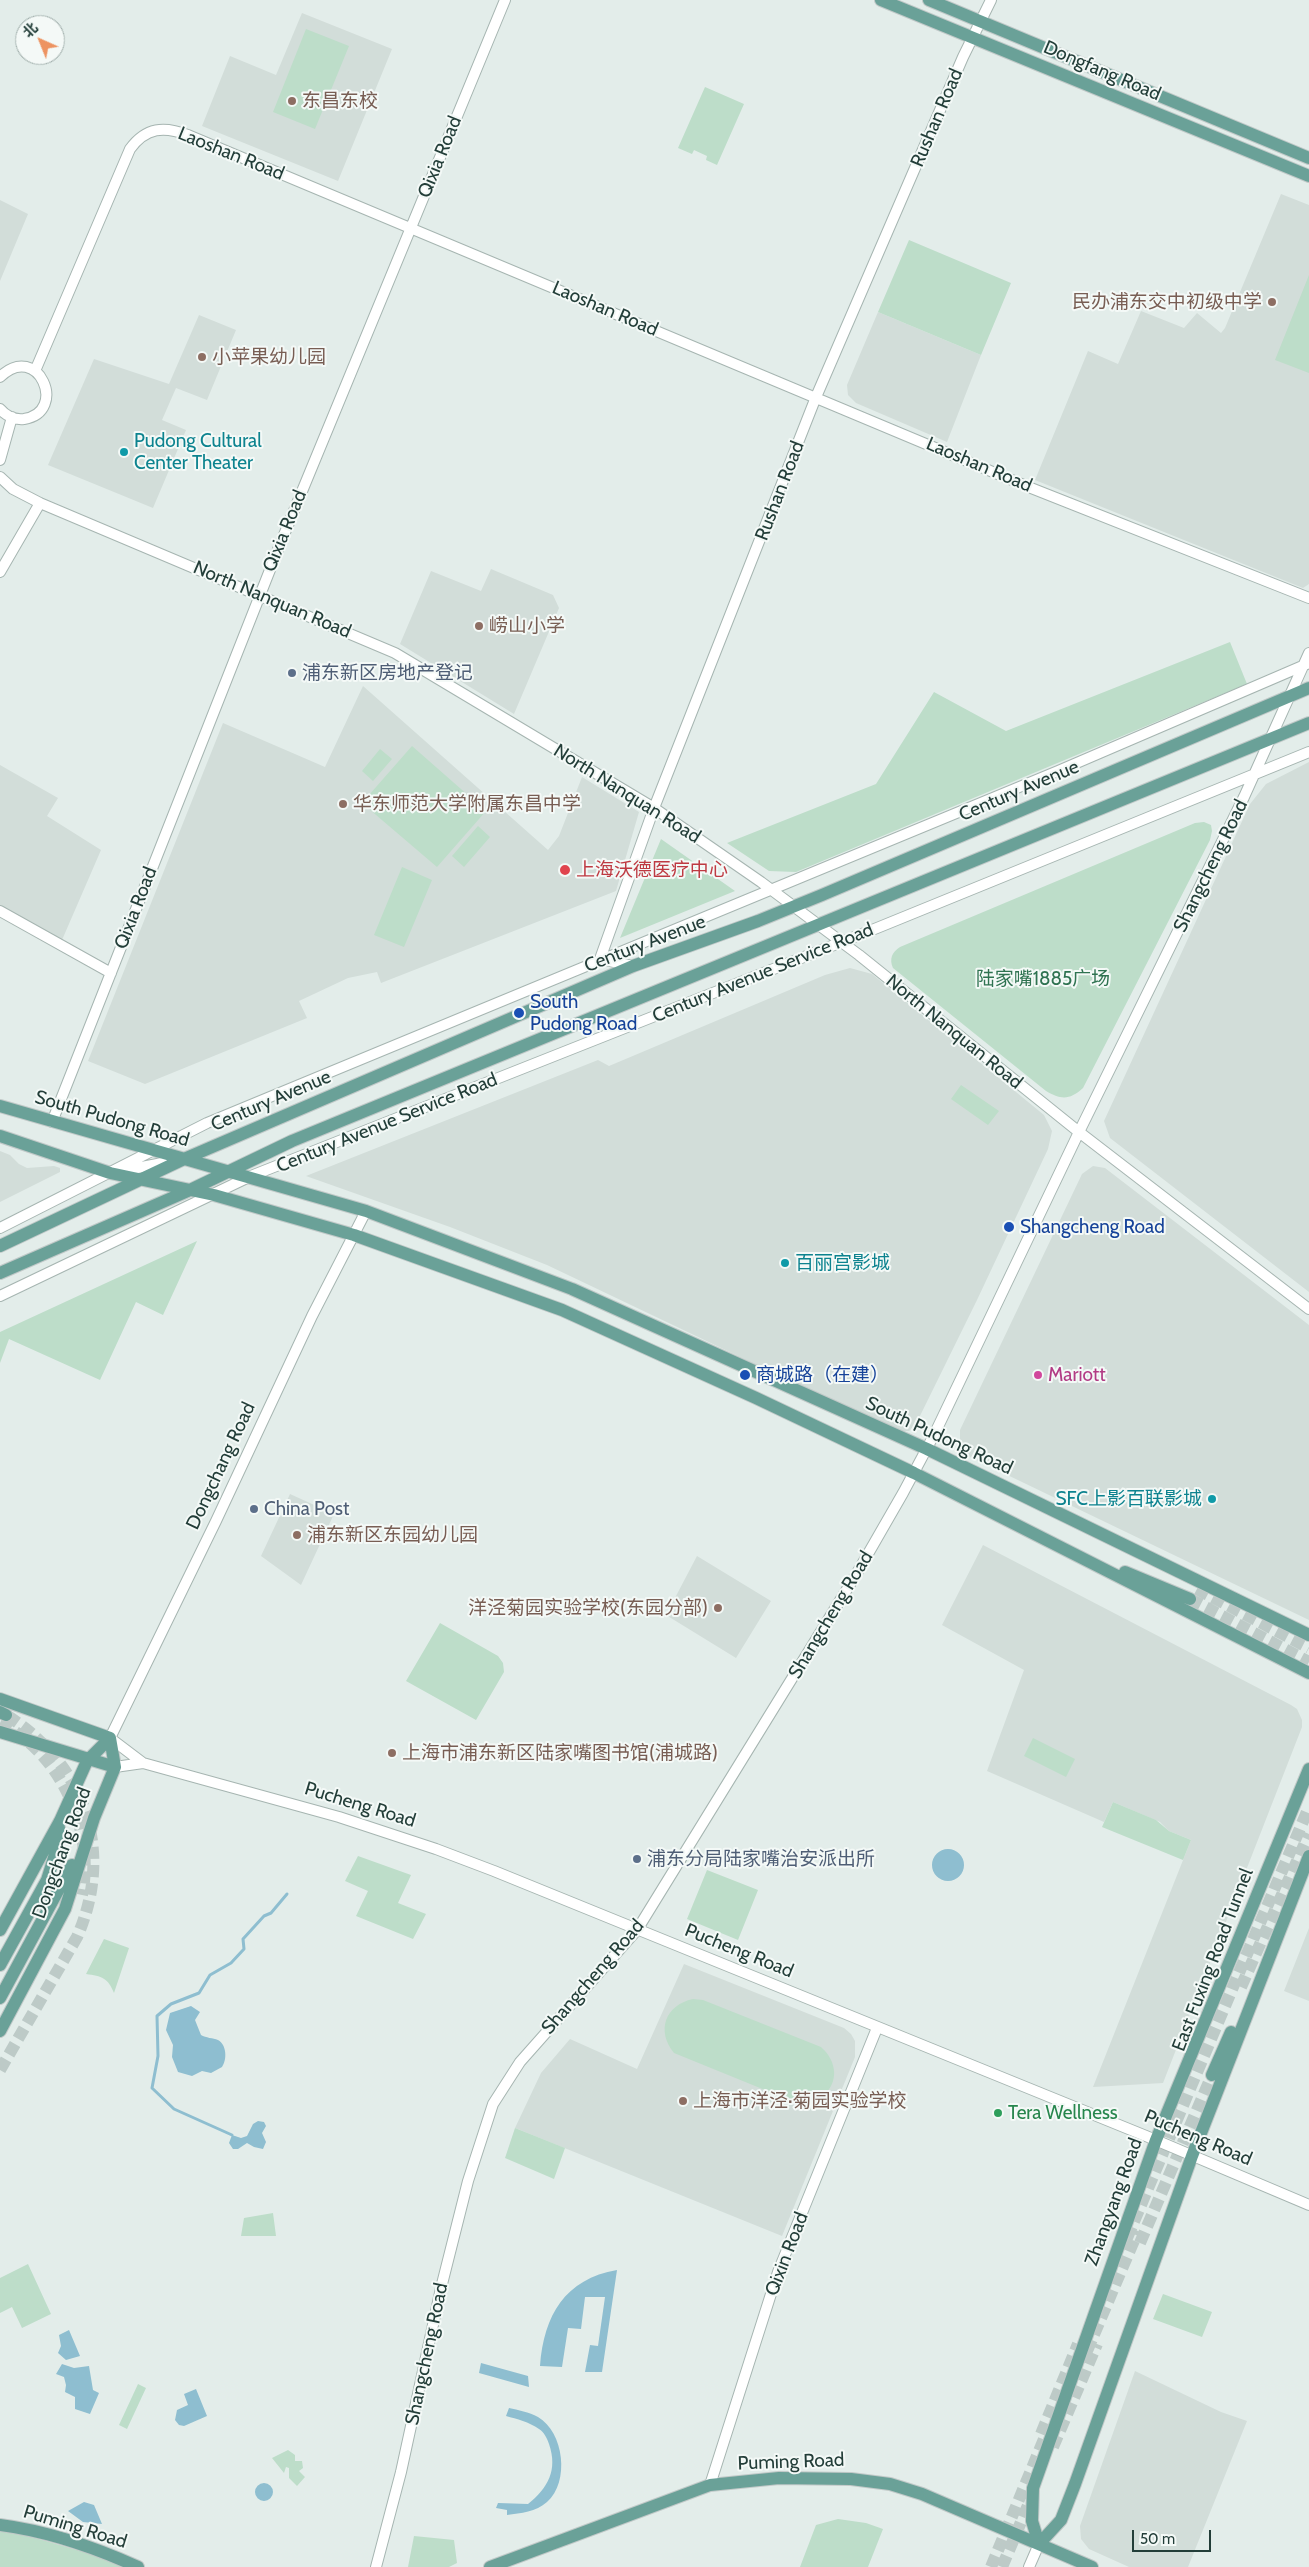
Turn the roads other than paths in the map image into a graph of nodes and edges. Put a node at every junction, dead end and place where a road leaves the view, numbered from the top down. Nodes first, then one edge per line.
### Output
1 (505, 0) edge
2 (881, 0) edge
3 (929, 0) edge
4 (991, 0) edge
5 (981, 21) junction
6 (973, 36) junction
7 (1309, 158) edge
8 (1309, 176) edge
9 (411, 228) junction
10 (35, 371) junction
11 (1, 373) edge
12 (816, 397) junction
13 (0, 409) edge
14 (12, 418) junction
15 (0, 460) edge
16 (0, 477) edge
17 (40, 503) junction
18 (0, 572) edge
19 (259, 595) junction
20 (1309, 598) edge
21 (1309, 653) edge
22 (1306, 664) edge
23 (1309, 688) edge
24 (1290, 695) junction
25 (1309, 723) edge
26 (1271, 738) junction
27 (1309, 752) edge
28 (1255, 774) junction
29 (654, 808) junction
30 (771, 889) junction
31 (794, 906) junction
32 (0, 911) edge
33 (819, 925) junction
34 (842, 942) junction
35 (600, 958) junction
36 (633, 966) junction
37 (111, 973) junction
38 (0, 1106) edge
39 (52, 1122) junction
40 (1079, 1132) junction
41 (0, 1136) edge
42 (153, 1151) junction
43 (184, 1159) junction
44 (228, 1170) junction
45 (110, 1173) junction
46 (251, 1176) junction
47 (141, 1180) junction
48 (190, 1190) junction
49 (214, 1195) junction
50 (366, 1211) junction
51 (0, 1228) edge
52 (354, 1235) junction
53 (0, 1246) edge
54 (0, 1273) edge
55 (0, 1296) edge
56 (1309, 1309) edge
57 (927, 1449) junction
58 (914, 1473) junction
59 (1045, 1507) junction
60 (1030, 1532) junction
61 (1309, 1635) edge
62 (1309, 1673) edge
63 (0, 1699) edge
64 (0, 1732) edge
65 (110, 1738) junction
66 (87, 1761) junction
67 (143, 1763) junction
68 (115, 1767) junction
69 (1309, 1769) edge
70 (94, 1818) junction
71 (60, 1821) junction
72 (1309, 1856) edge
73 (1270, 1866) junction
74 (1294, 1891) junction
75 (0, 1930) edge
76 (638, 1930) junction
77 (0, 1965) edge
78 (0, 1998) edge
79 (877, 2028) junction
80 (0, 2031) edge
81 (1191, 2068) dead end
82 (1212, 2075) tunnel mouth
83 (1156, 2140) junction
84 (1192, 2156) junction
85 (1309, 2205) edge
86 (710, 2485) junction
87 (0, 2525) edge
88 (1039, 2544) junction
89 (138, 2567) edge
90 (376, 2567) edge
91 (490, 2567) edge
92 (1030, 2567) edge
93 (1092, 2567) edge

1 - 9 street, Qixia Road
2 - 6 main road, Dongfang Road
3 - 5 main road, Dongfang Road
4 - 5 street, Rushan Road
5 - 6 street, Rushan Road
5 - 7 main road, Dongfang Road
6 - 8 main road, Dongfang Road
6 - 12 street, Rushan Road
9 - 10 street, Laoshan Road
9 - 12 street, Laoshan Road
9 - 19 street, Qixia Road
10 - 11 street
10 - 14 street
12 - 20 street, Laoshan Road
12 - 29 street, Rushan Road
13 - 14 street
14 - 15 street
16 - 17 street, North Nanquan Road
17 - 18 street
17 - 19 street, North Nanquan Road
19 - 29 street, North Nanquan Road
19 - 37 street, Qixia Road
21 - 22 street, Shangcheng Road
22 - 24 street, Shangcheng Road
22 - 30 street
23 - 24 main road, Century Avenue
24 - 26 street, Shangcheng Road
24 - 31 main road, Century Avenue
25 - 26 main road
26 - 28 street, Shangcheng Road
26 - 33 main road
27 - 28 street, Century Avenue Service Road
28 - 34 street, Century Avenue Service Road
28 - 40 street, Shangcheng Road
29 - 30 street, North Nanquan Road
29 - 35 street, Rushan Road
30 - 31 street, North Nanquan Road
30 - 35 street
31 - 33 street, North Nanquan Road
31 - 36 main road, Century Avenue
32 - 37 street
33 - 34 street, North Nanquan Road
33 - 44 main road
34 - 40 street, North Nanquan Road
34 - 46 street, Century Avenue Service Road
35 - 36 street
35 - 42 street
36 - 43 main road, Century Avenue
37 - 39 street, Qixia Road
38 - 39 main road, South Pudong Road
39 - 42 main road, South Pudong Road
40 - 56 street, North Nanquan Road
40 - 57 street, Shangcheng Road
41 - 45 main road, South Pudong Road
42 - 43 main road, South Pudong Road
42 - 45 street
43 - 44 main road, South Pudong Road
43 - 45 street
43 - 47 main road, Century Avenue
44 - 46 main road, South Pudong Road
44 - 48 main road
45 - 47 main road, South Pudong Road
45 - 51 street
46 - 49 street, Century Avenue Service Road
46 - 50 main road, South Pudong Road
47 - 48 main road, South Pudong Road
47 - 53 main road, Century Avenue
48 - 49 main road, South Pudong Road
48 - 54 main road
49 - 52 main road, South Pudong Road
49 - 55 street, Century Avenue Service Road
50 - 52 street, Dongchang Road
50 - 57 main road, South Pudong Road
52 - 58 main road, South Pudong Road
52 - 65 street, Dongchang Road
57 - 58 street, Shangcheng Road
57 - 59 main road, South Pudong Road
58 - 60 main road, South Pudong Road
58 - 76 street, Shangcheng Road
59 - 60 main road, South Pudong Road
59 - 61 main road, South Pudong Road
60 - 62 main road, South Pudong Road
63 - 65 main road, Pucheng Road
64 - 66 main road, Pucheng Road
65 - 66 main road, Dongchang Road
65 - 67 street, Pucheng Road
65 - 68 main road
66 - 68 main road, Pucheng Road
66 - 71 main road, Dongchang Road
67 - 68 street, Pucheng Road
67 - 76 street, Pucheng Road
68 - 70 main road, Dongchang Road
69 - 73 main road, Zhangyang Road
70 - 78 main road
70 - 80 main road, Dongchang Road
71 - 75 main road, Dongchang Road
71 - 77 main road
72 - 74 main road
73 - 81 main road, East Fuxing Road Tunnel
73 - 83 main road, Zhangyang Road
74 - 82 main road
74 - 84 main road
76 - 79 street, Pucheng Road
76 - 90 street, Shangcheng Road
79 - 83 street, Pucheng Road
79 - 86 street, Qixin Road
83 - 84 street, Pucheng Road
83 - 88 main road, Zhangyang Road
84 - 85 street, Pucheng Road
84 - 88 main road
86 - 88 main road, Puming Road
86 - 91 main road, Puming Road
87 - 89 main road, Puming Road
88 - 92 street
88 - 93 main road, Puming Road

